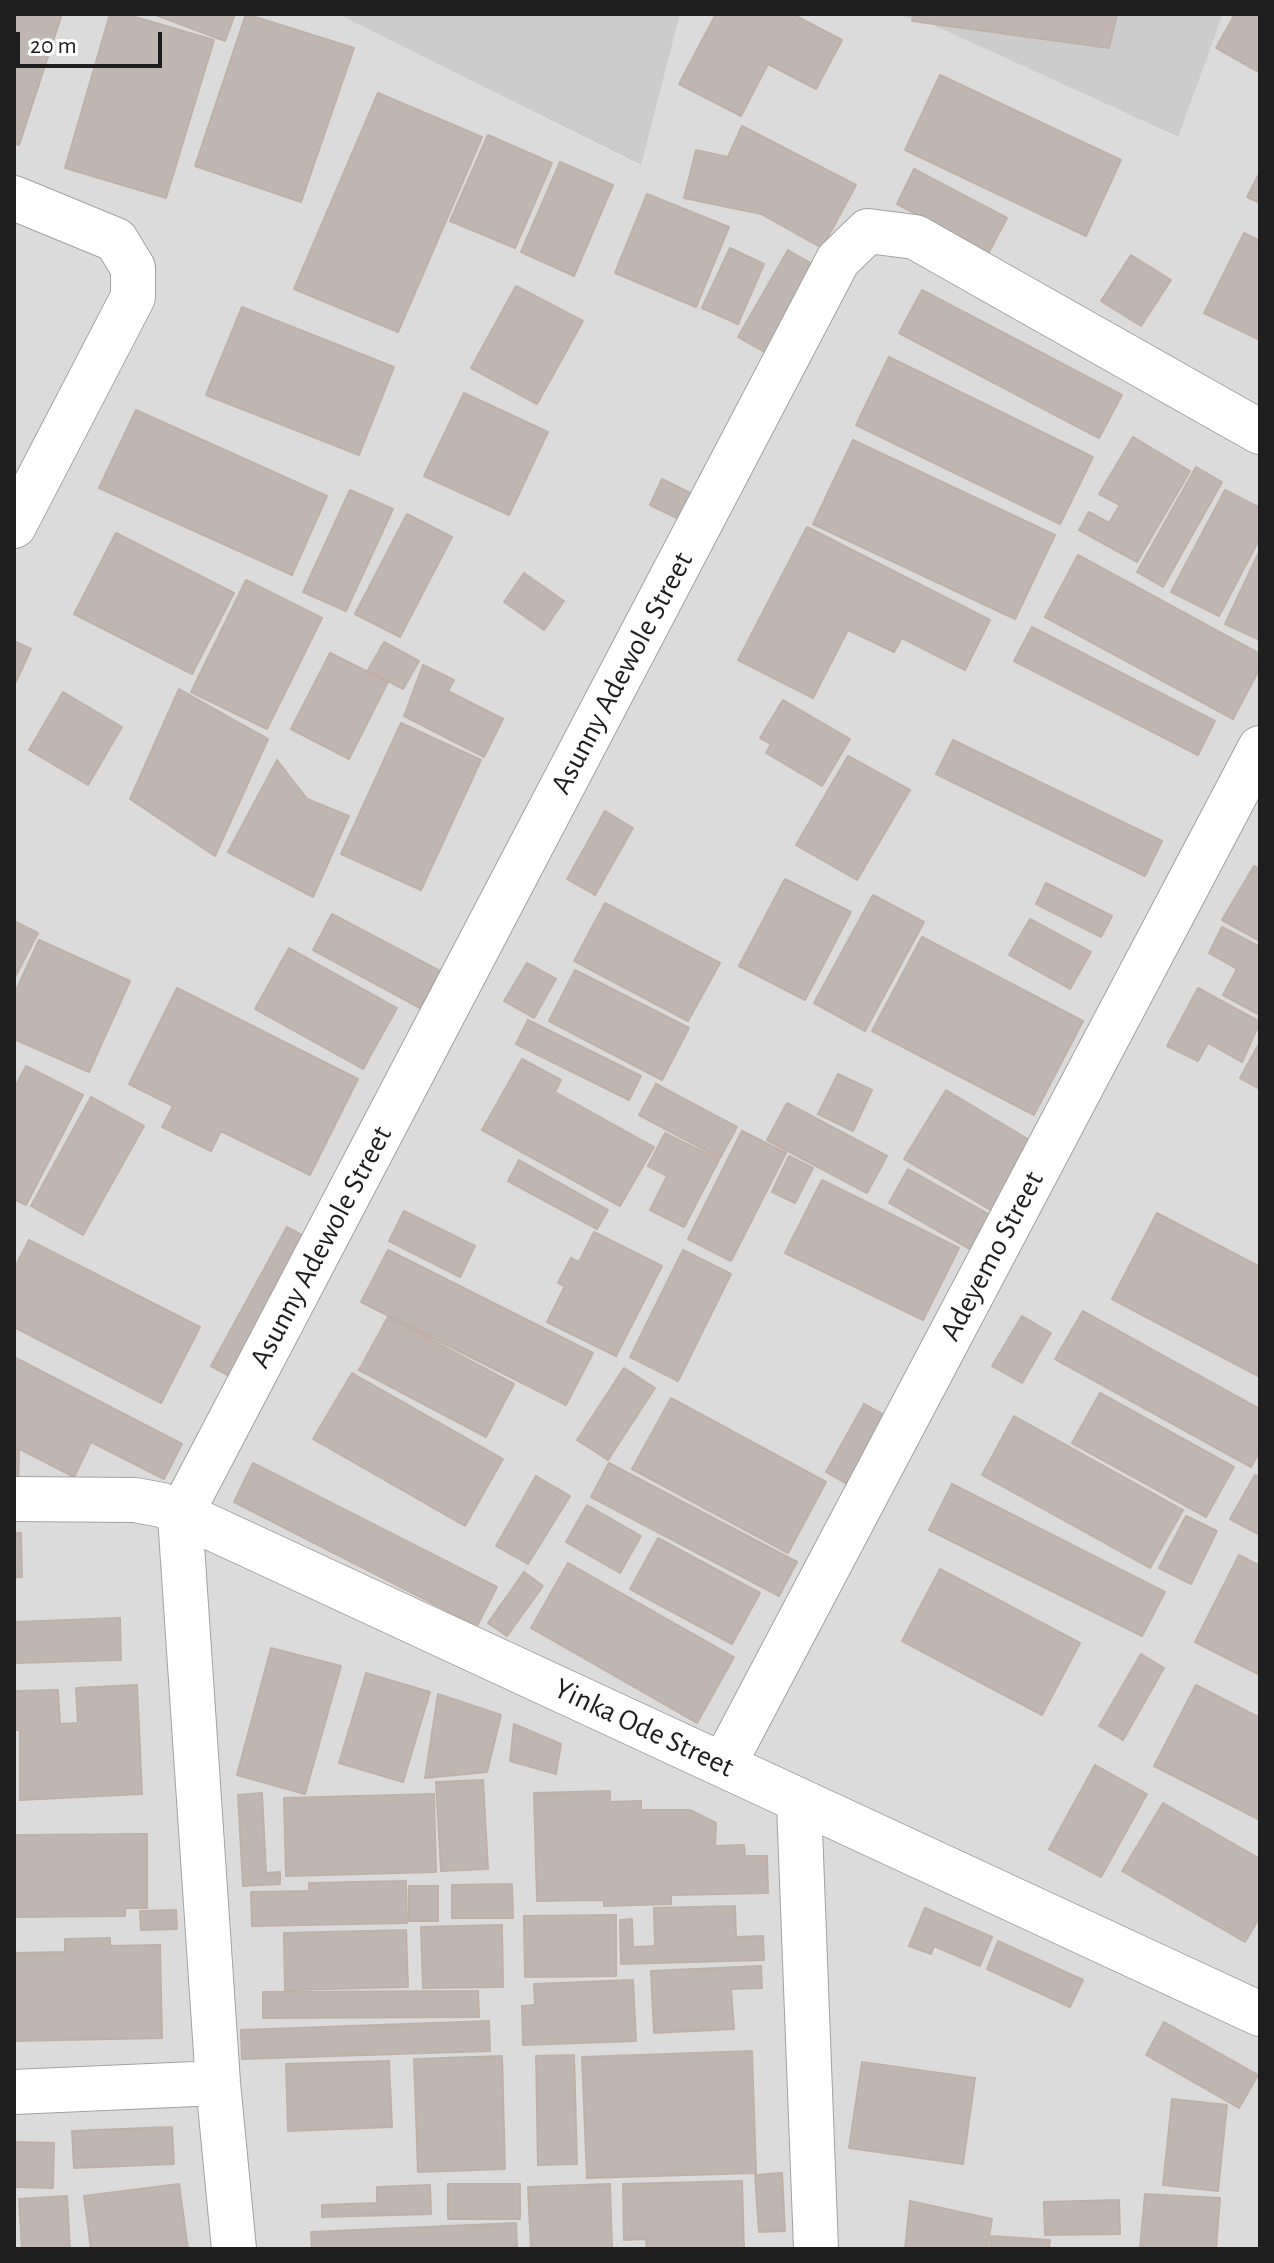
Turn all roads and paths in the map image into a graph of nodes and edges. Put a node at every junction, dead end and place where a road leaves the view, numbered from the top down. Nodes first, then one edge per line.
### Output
1 (14, 198) edge
2 (1260, 432) edge
3 (14, 526) edge
4 (1260, 748) edge
5 (14, 1499) edge
6 (180, 1516) junction
7 (724, 1764) junction
8 (799, 1803) junction
9 (1260, 2014) edge
10 (218, 2083) junction
11 (14, 2092) edge
12 (234, 2249) edge
13 (816, 2249) edge

1 - 3 street
2 - 6 street, Asunny Adewole Street
4 - 7 street, Adeyemo Street
5 - 6 street, Yinka Ode Street
6 - 7 street, Yinka Ode Street
6 - 10 street
7 - 8 street, Yinka Ode Street
8 - 9 street, Yinka Ode Street
8 - 13 street
10 - 11 street
10 - 12 street

